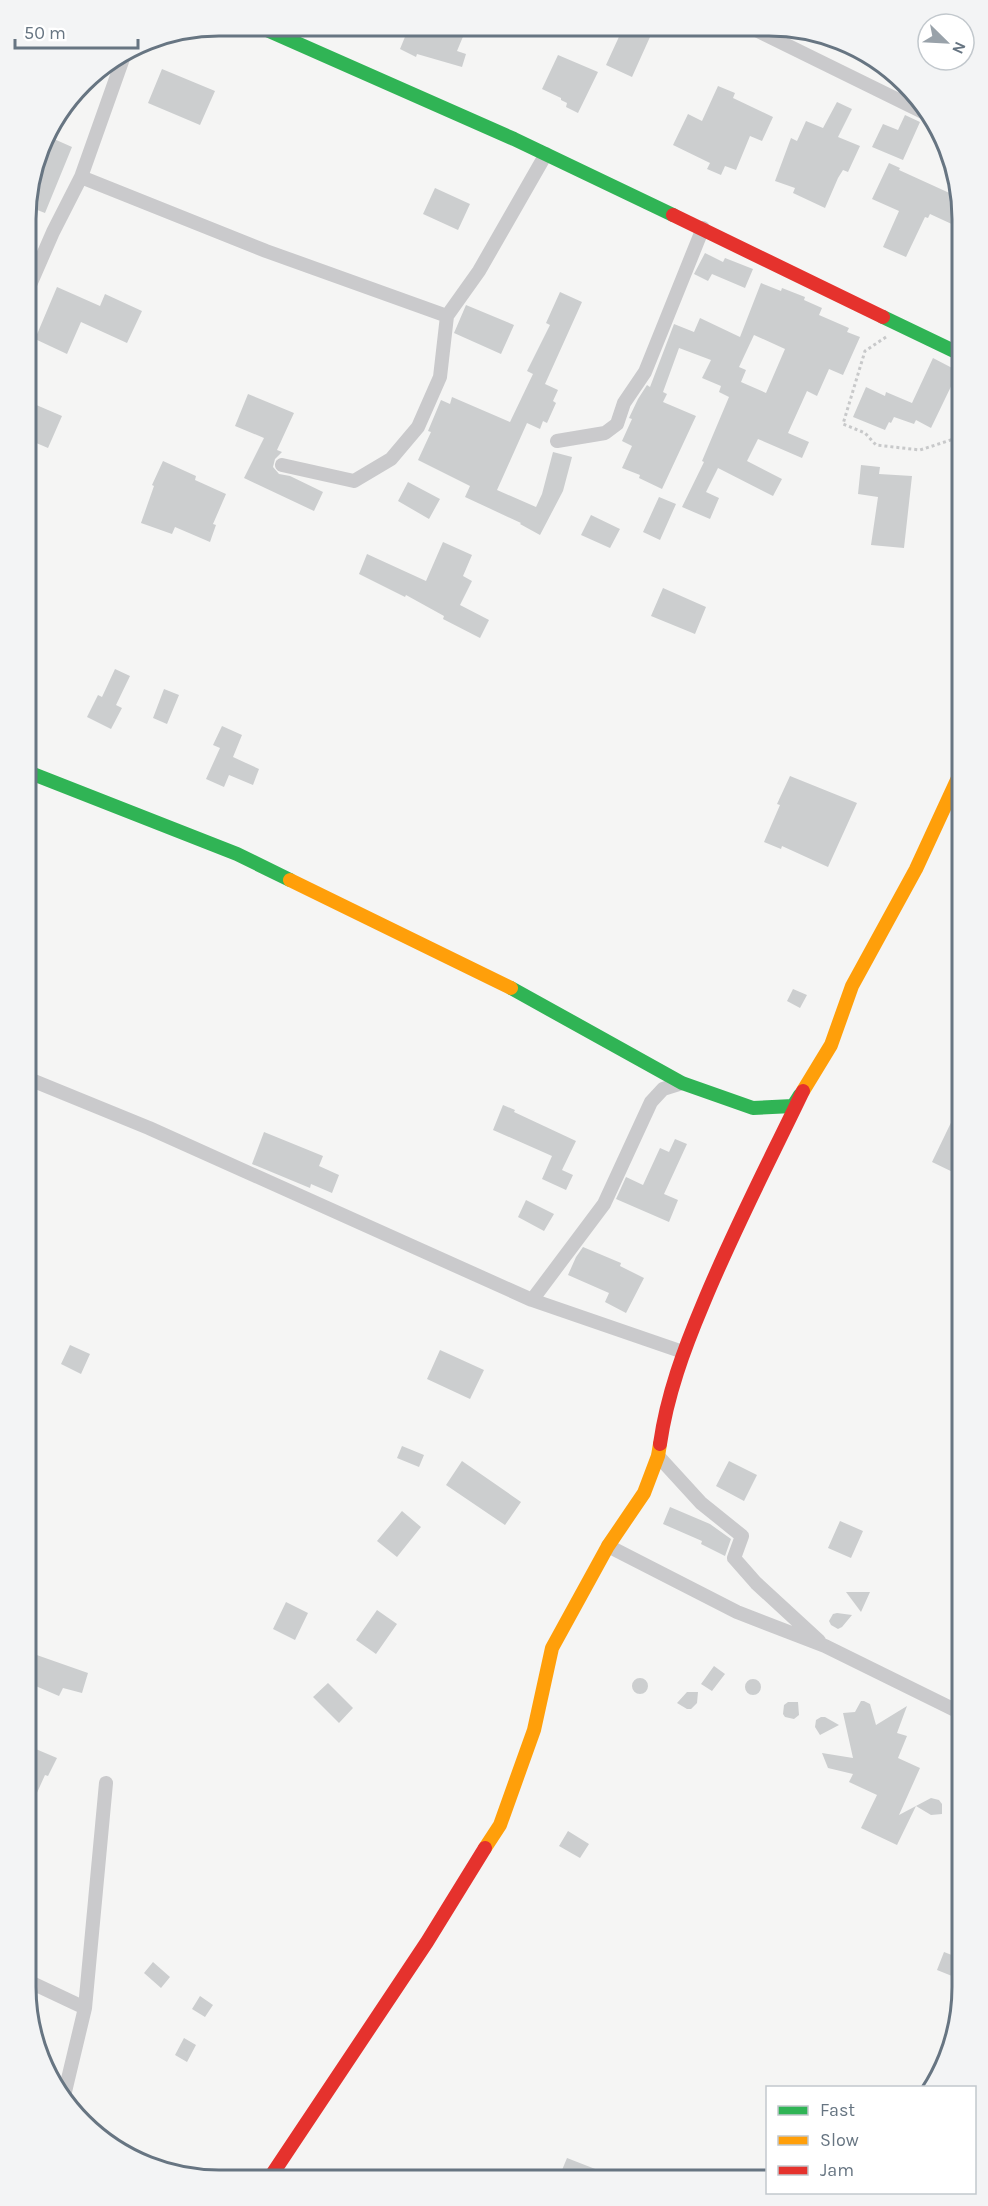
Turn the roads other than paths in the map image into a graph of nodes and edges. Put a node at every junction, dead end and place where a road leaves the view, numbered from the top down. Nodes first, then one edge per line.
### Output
1 (280, 36) edge
2 (768, 36) edge
3 (121, 65) edge
4 (914, 108) edge
5 (546, 154) junction
6 (81, 177) junction
7 (703, 228) junction
8 (36, 271) edge
9 (447, 316) junction
10 (952, 350) edge
11 (557, 441) dead end
12 (282, 465) dead end
13 (36, 775) edge
14 (952, 791) edge
15 (36, 1082) edge
16 (682, 1083) junction
17 (803, 1091) junction
18 (532, 1300) junction
19 (683, 1352) junction
20 (658, 1456) junction
21 (609, 1545) junction
22 (825, 1646) junction
23 (952, 1709) edge
24 (106, 1783) dead end
25 (36, 1985) edge
26 (85, 2008) junction
27 (66, 2086) edge
28 (275, 2170) edge

1 - 5 street
2 - 4 street
3 - 6 street
5 - 7 street
5 - 9 street
6 - 8 street
6 - 9 street
7 - 10 street
7 - 11 street
9 - 12 street
13 - 16 street
14 - 17 street
15 - 18 street
16 - 17 street
16 - 18 street
17 - 19 street
18 - 19 street
19 - 20 street
20 - 21 street
20 - 22 street
21 - 22 street
21 - 28 street
22 - 23 street
24 - 26 street
25 - 26 street
26 - 27 street

